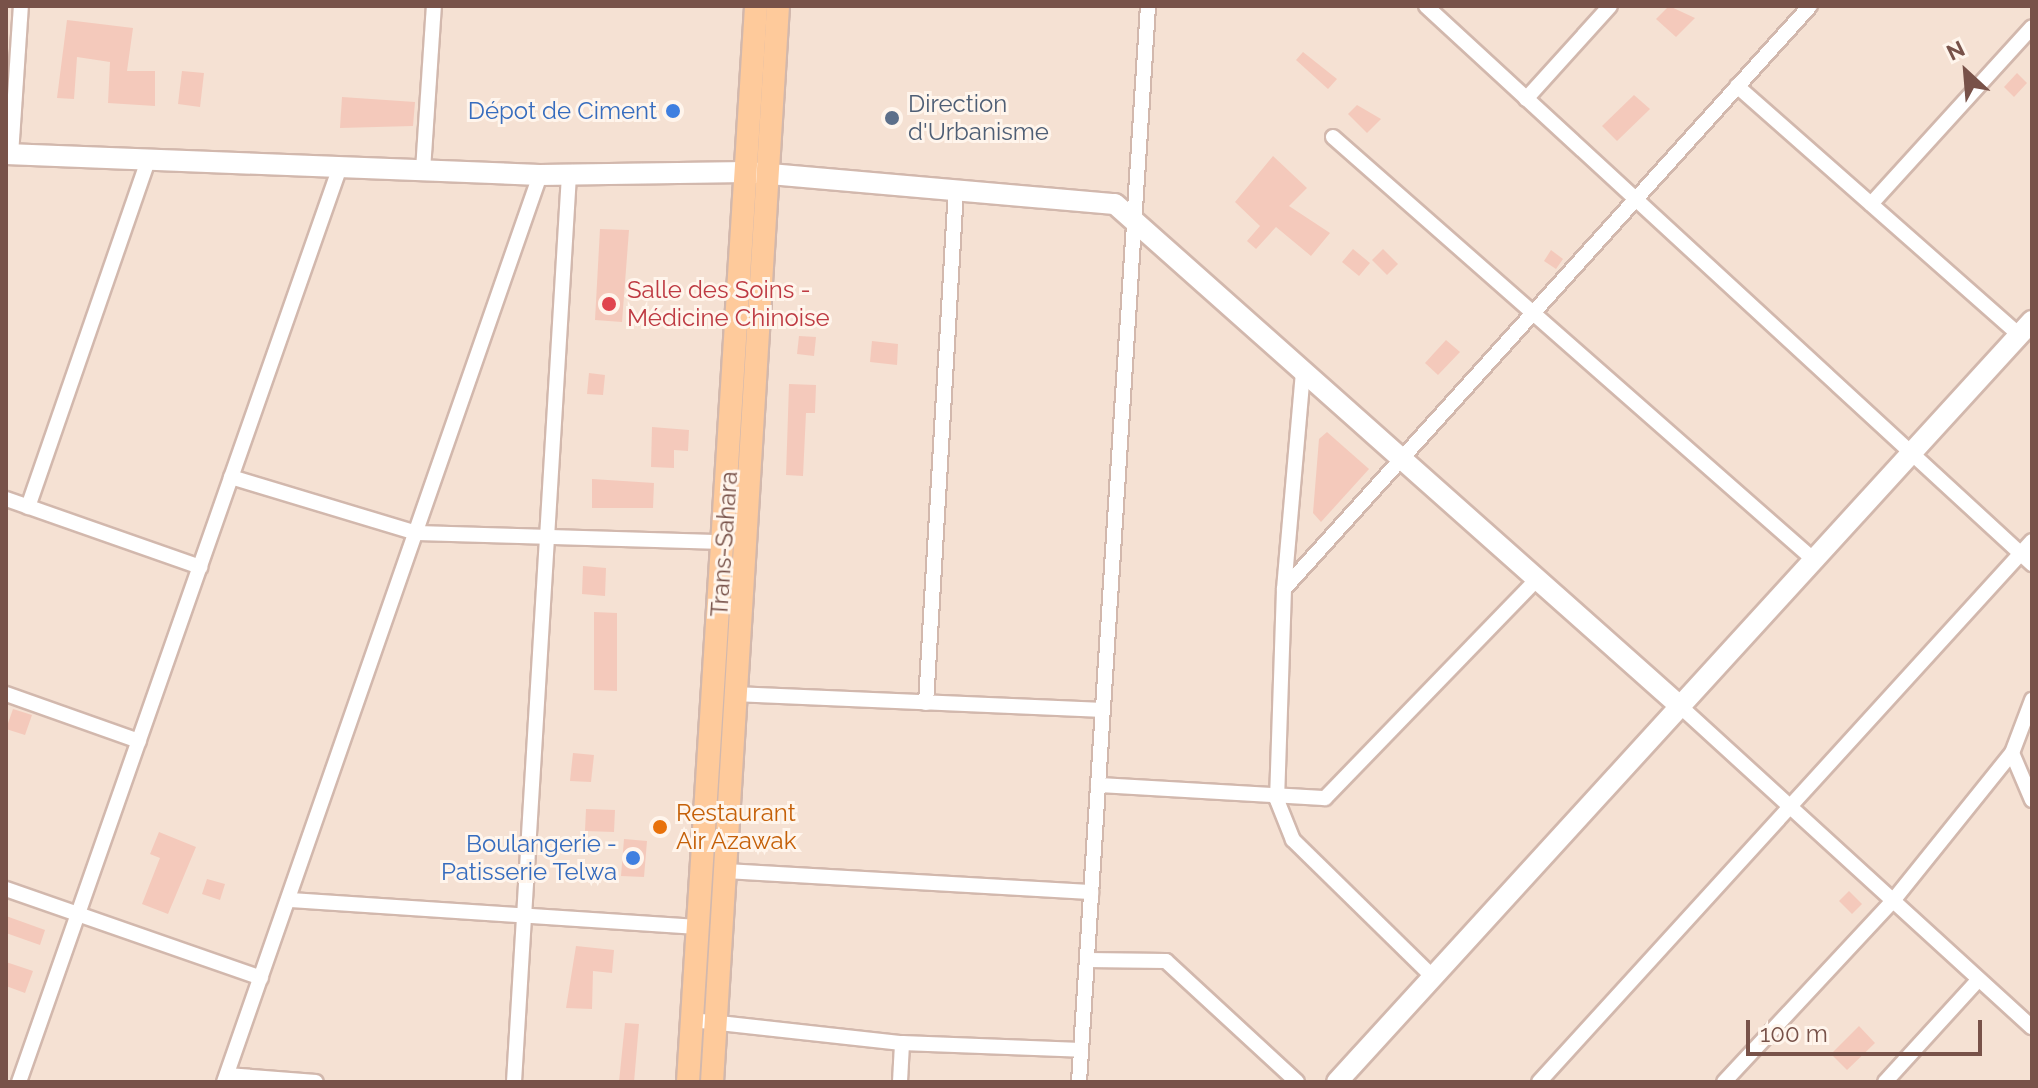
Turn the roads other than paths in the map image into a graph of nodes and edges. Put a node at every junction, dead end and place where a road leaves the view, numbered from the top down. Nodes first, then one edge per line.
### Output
1 (21, 6) edge
2 (434, 6) edge
3 (756, 6) edge
4 (778, 6) edge
5 (1148, 6) edge
6 (1426, 6) edge
7 (1610, 6) edge
8 (1810, 6) edge
9 (2032, 27) edge
10 (1737, 86) junction
11 (1526, 99) junction
12 (1333, 137) dead end
13 (8, 155) edge
14 (148, 160) junction
15 (340, 167) junction
16 (423, 170) junction
17 (569, 174) junction
18 (758, 174) junction
19 (540, 175) junction
20 (956, 189) junction
21 (1634, 200) junction
22 (1871, 204) junction
23 (1134, 222) junction
24 (1531, 315) junction
25 (2026, 328) edge
26 (1303, 372) junction
27 (1914, 454) junction
28 (1401, 458) junction
29 (231, 477) junction
30 (6, 499) edge
31 (28, 507) junction
32 (416, 533) junction
33 (547, 537) junction
34 (2032, 541) edge
35 (725, 542) junction
36 (2027, 558) edge
37 (1814, 560) junction
38 (200, 567) junction
39 (1537, 579) junction
40 (1284, 589) junction
41 (6, 694) edge
42 (735, 694) junction
43 (2032, 700) edge
44 (926, 703) junction
45 (1681, 707) junction
46 (1103, 710) junction
47 (139, 741) junction
48 (2012, 753) junction
49 (1098, 785) junction
50 (1277, 800) junction
51 (2032, 800) edge
52 (1790, 807) junction
53 (724, 871) junction
54 (6, 889) edge
55 (1091, 892) junction
56 (290, 900) junction
57 (1892, 902) junction
58 (78, 914) junction
59 (524, 914) junction
60 (698, 927) junction
61 (1087, 960) junction
62 (1433, 977) junction
63 (261, 978) junction
64 (1979, 979) junction
65 (692, 1020) junction
66 (715, 1023) junction
67 (2032, 1027) edge
68 (902, 1043) junction
69 (1081, 1050) junction
70 (225, 1078) edge
71 (19, 1082) edge
72 (316, 1082) edge
73 (514, 1082) edge
74 (688, 1082) edge
75 (712, 1082) edge
76 (900, 1082) edge
77 (1079, 1082) edge
78 (1297, 1082) edge
79 (1337, 1082) edge
80 (1539, 1082) edge
81 (1724, 1082) edge
82 (1885, 1082) edge

1 - 13 street
2 - 16 street
3 - 18 main road, Trans-Sahara
4 - 18 main road, Trans-Sahara
5 - 23 street
6 - 11 street
7 - 11 street
8 - 10 street
9 - 22 street
10 - 21 street
10 - 22 street
11 - 21 street
12 - 24 street
13 - 14 street
14 - 15 street
14 - 31 street
15 - 16 street
15 - 29 street
16 - 19 street
17 - 18 street
17 - 19 street
17 - 33 street
18 - 20 street
18 - 35 main road, Trans-Sahara
18 - 42 main road, Trans-Sahara
19 - 32 street
20 - 23 street
20 - 44 street
21 - 24 street
21 - 27 street
22 - 25 street
23 - 26 street
23 - 46 street
24 - 28 street
24 - 37 street
25 - 27 street
26 - 28 street
26 - 40 street
27 - 36 street
27 - 37 street
28 - 39 street
28 - 40 street
29 - 32 street
29 - 38 street
30 - 31 street
31 - 38 street
32 - 33 street
32 - 56 street
33 - 35 street
33 - 59 street
34 - 36 street
35 - 60 main road, Trans-Sahara
36 - 52 street
37 - 45 street
38 - 47 street
39 - 45 street
39 - 50 street
40 - 50 street
41 - 47 street
42 - 44 street
42 - 53 main road, Trans-Sahara
43 - 48 street
44 - 46 street
45 - 52 street
45 - 62 street
46 - 49 street
47 - 58 street
48 - 51 street
48 - 57 street
49 - 50 street
49 - 55 street
50 - 62 street
52 - 57 street
52 - 80 street
53 - 55 street
53 - 66 main road, Trans-Sahara
54 - 58 street
55 - 61 street
56 - 59 street
56 - 63 street
57 - 64 street
57 - 81 street
58 - 63 street
58 - 71 street
59 - 60 street
59 - 73 street
60 - 65 main road, Trans-Sahara
61 - 69 street
61 - 78 street
62 - 79 street
63 - 70 street
64 - 67 street
64 - 82 street
65 - 66 street
65 - 74 main road, Trans-Sahara
66 - 68 street
66 - 75 main road, Trans-Sahara
68 - 69 street
68 - 76 street
69 - 77 street
70 - 72 street

